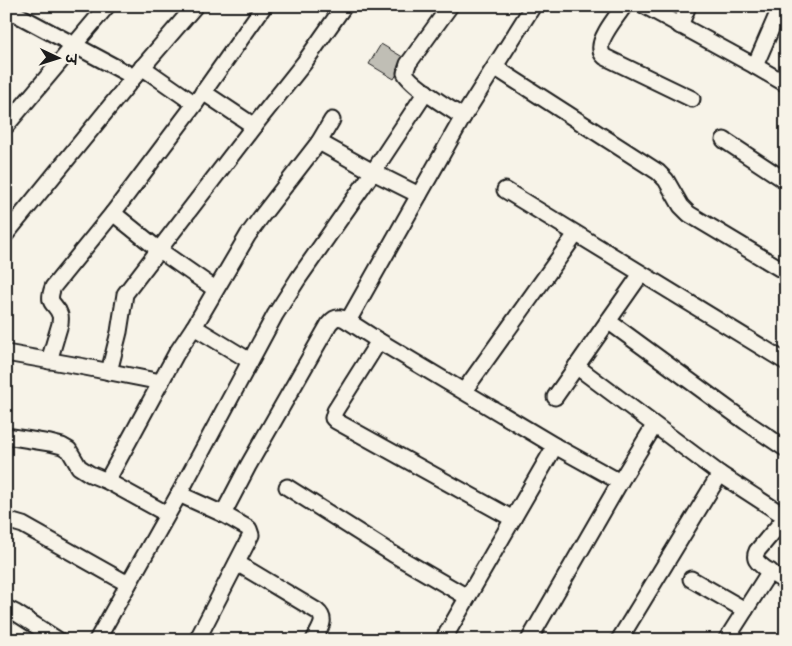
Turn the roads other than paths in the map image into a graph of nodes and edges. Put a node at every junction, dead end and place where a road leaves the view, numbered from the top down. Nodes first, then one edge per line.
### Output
1 (107, 6) edge
2 (195, 6) edge
3 (264, 6) edge
4 (344, 6) edge
5 (450, 6) edge
6 (533, 6) edge
7 (624, 6) edge
8 (645, 6) edge
9 (688, 6) edge
10 (781, 6) edge
11 (6, 10) edge
12 (680, 26) junction
13 (74, 45) junction
14 (755, 66) junction
15 (496, 68) junction
16 (138, 72) junction
17 (786, 84) edge
18 (426, 92) junction
19 (199, 98) junction
20 (692, 99) dead end
21 (463, 118) junction
22 (332, 120) dead end
23 (6, 126) edge
24 (254, 126) junction
25 (724, 140) dead end
26 (319, 142) junction
27 (373, 172) junction
28 (786, 181) edge
29 (505, 190) dead end
30 (419, 195) junction
31 (112, 213) junction
32 (6, 234) edge
33 (576, 234) junction
34 (159, 250) junction
35 (786, 272) edge
36 (641, 274) junction
37 (215, 289) junction
38 (348, 320) junction
39 (608, 320) junction
40 (194, 326) junction
41 (379, 341) junction
42 (6, 353) edge
43 (49, 361) junction
44 (250, 361) junction
45 (786, 362) edge
46 (576, 366) junction
47 (109, 372) junction
48 (161, 382) junction
49 (464, 391) junction
50 (554, 397) dead end
51 (654, 426) junction
52 (6, 436) edge
53 (555, 446) junction
54 (786, 449) edge
55 (720, 474) junction
56 (107, 481) junction
57 (620, 482) junction
58 (287, 487) dead end
59 (179, 494) junction
60 (167, 514) junction
61 (223, 514) junction
62 (786, 517) edge
63 (513, 519) junction
64 (6, 520) edge
65 (237, 563) junction
66 (770, 571) junction
67 (691, 578) dead end
68 (786, 582) edge
69 (128, 584) junction
70 (467, 597) junction
71 (6, 608) edge
72 (745, 610) junction
73 (58, 640) edge
74 (97, 640) edge
75 (197, 640) edge
76 (314, 640) edge
77 (442, 640) edge
78 (529, 640) edge
79 (619, 640) edge
80 (726, 640) edge

1 - 13 street
2 - 16 street
3 - 19 street
4 - 24 street
5 - 18 street
6 - 15 street
7 - 20 street
8 - 12 street
9 - 12 street
10 - 14 street
11 - 13 street
12 - 14 street
13 - 16 street
13 - 23 street
14 - 17 street
15 - 21 street
15 - 35 street
16 - 19 street
16 - 32 street
18 - 21 street
18 - 27 street
19 - 24 street
19 - 31 street
21 - 30 street
22 - 26 street
24 - 34 street
25 - 28 street
26 - 27 street
26 - 37 street
27 - 30 street
27 - 44 street
29 - 33 street
30 - 38 street
31 - 34 street
31 - 43 street
33 - 36 street
33 - 49 street
34 - 37 street
34 - 47 street
36 - 39 street
36 - 45 street
37 - 40 street
38 - 41 street
38 - 61 street
39 - 46 street
39 - 54 street
40 - 44 street
40 - 48 street
41 - 49 street
41 - 63 street
42 - 43 street
43 - 47 street
44 - 59 street
46 - 50 street
46 - 51 street
47 - 48 street
48 - 56 street
49 - 53 street
51 - 55 street
51 - 57 street
52 - 56 street
53 - 57 street
53 - 63 street
55 - 62 street
55 - 79 street
56 - 60 street
57 - 78 street
58 - 70 street
59 - 60 street
59 - 61 street
60 - 69 street
61 - 65 street
62 - 66 street
63 - 70 street
64 - 69 street
65 - 75 street
65 - 76 street
66 - 68 street
66 - 72 street
67 - 72 street
69 - 74 street
70 - 77 street
71 - 73 street
72 - 80 street

